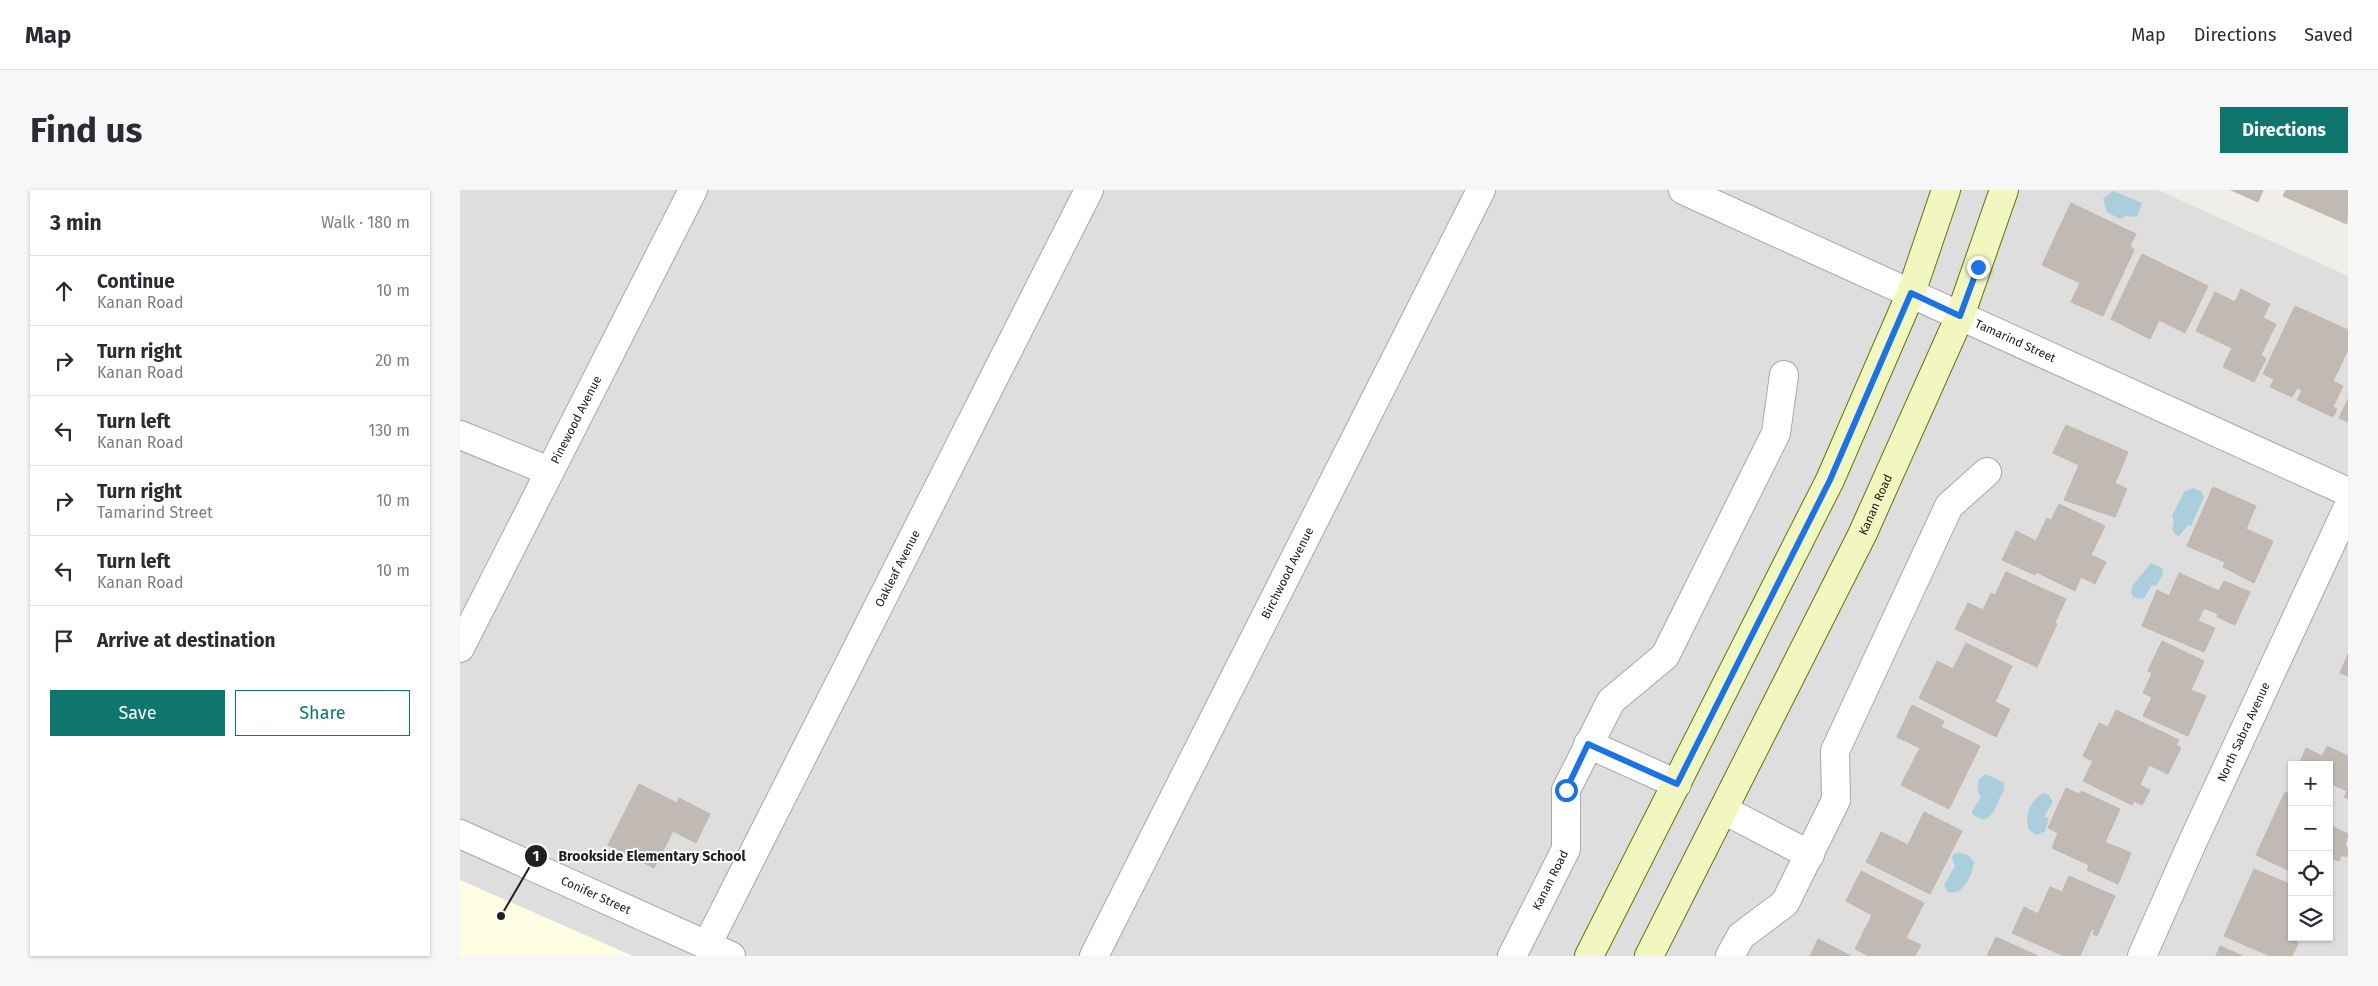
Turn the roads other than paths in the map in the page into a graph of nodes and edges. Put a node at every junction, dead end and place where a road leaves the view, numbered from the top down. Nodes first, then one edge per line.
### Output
1 (693, 190) edge
2 (1089, 190) edge
3 (1481, 190) edge
4 (1684, 190) edge
5 (1946, 190) edge
6 (2004, 190) edge
7 (1911, 293) junction
8 (1960, 316) junction
9 (1784, 375) dead end
10 (460, 435) edge
11 (549, 471) junction
12 (1987, 472) dead end
13 (2348, 492) edge
14 (2348, 507) edge
15 (460, 648) edge
16 (1588, 744) junction
17 (1677, 784) junction
18 (1724, 810) junction
19 (460, 834) edge
20 (1810, 855) junction
21 (719, 951) edge
22 (1094, 956) edge
23 (1512, 956) edge
24 (1589, 956) edge
25 (1649, 956) edge
26 (1730, 956) edge
27 (2142, 956) edge

1 - 11 street, Pinewood Avenue
2 - 21 street, Oakleaf Avenue
3 - 22 street, Birchwood Avenue
4 - 7 street, Tamarind Street
5 - 7 main road
6 - 8 main road, Kanan Road
7 - 8 street, Tamarind Street
7 - 17 main road
8 - 13 street, Tamarind Street
8 - 18 main road, Kanan Road
9 - 16 street, Kanan Road
10 - 11 street
11 - 15 street, Pinewood Avenue
12 - 20 street
14 - 27 street, North Sabra Avenue
16 - 17 street
16 - 23 street, Kanan Road
17 - 24 main road
18 - 20 street
18 - 25 main road, Kanan Road
19 - 21 street, Conifer Street
20 - 26 street

